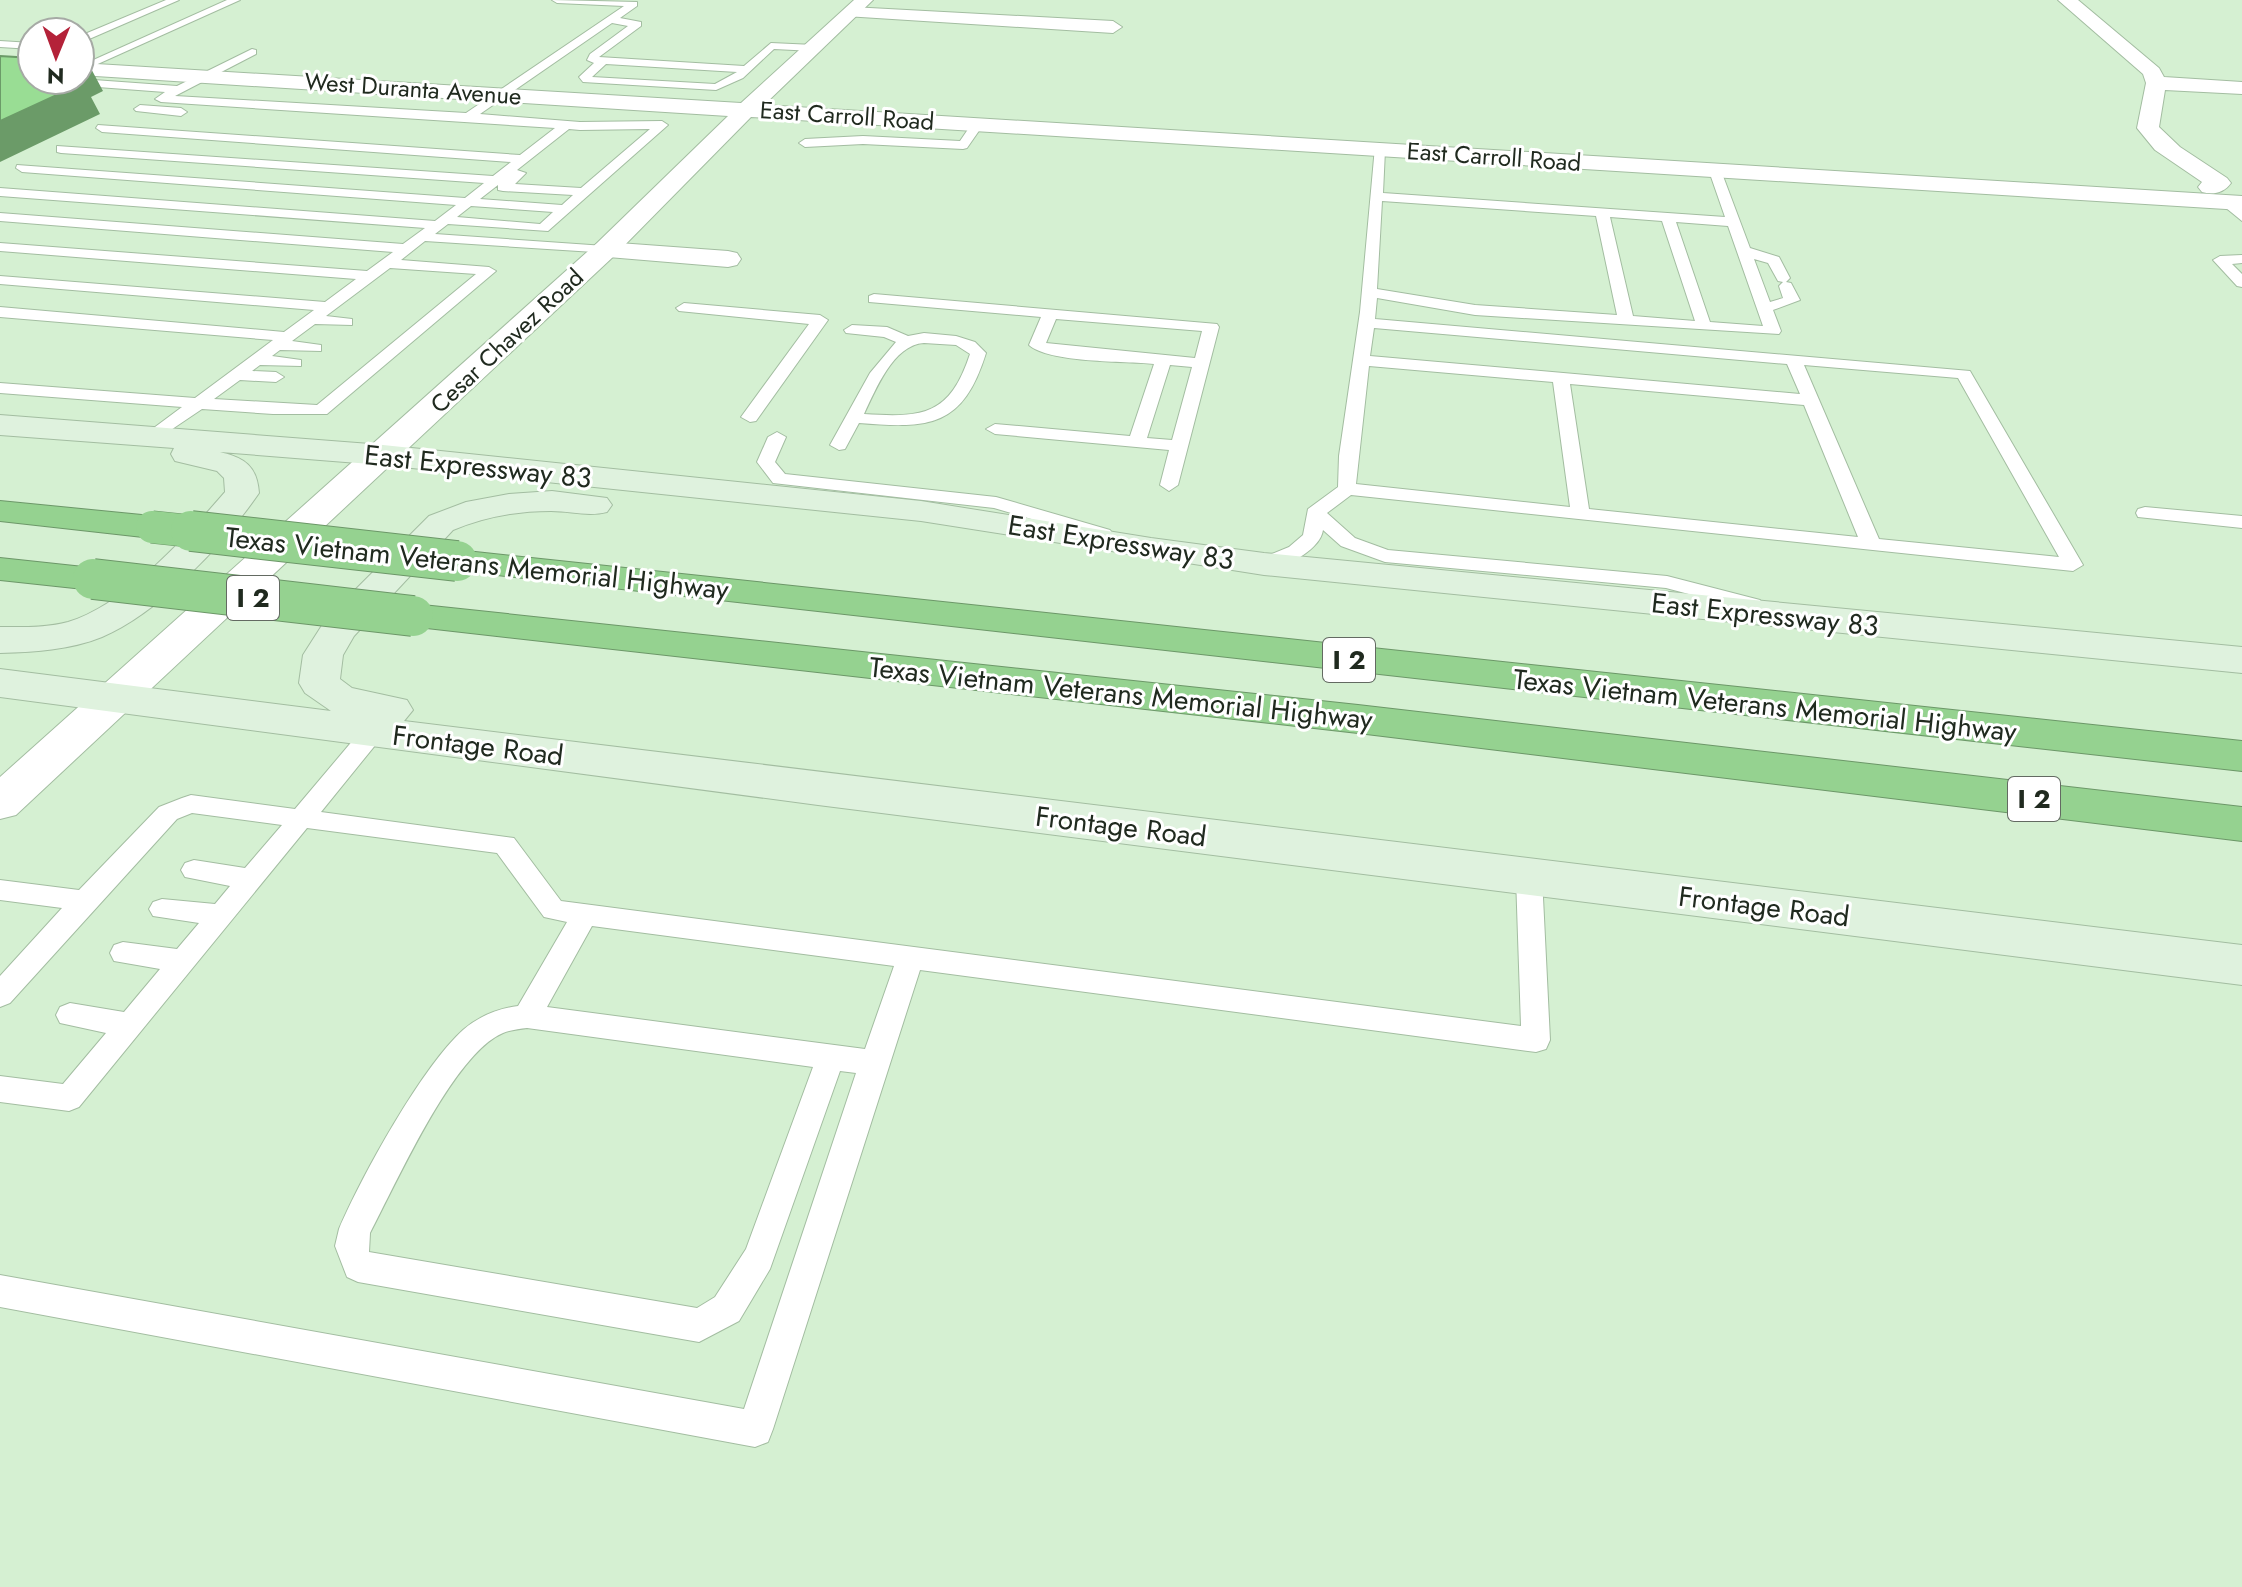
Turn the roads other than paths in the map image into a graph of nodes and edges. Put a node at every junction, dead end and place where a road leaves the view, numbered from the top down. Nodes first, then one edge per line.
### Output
1 (174, 0) edge
2 (235, 0) edge
3 (557, 0) edge
4 (2067, 0) edge
5 (857, 6) edge
6 (611, 20) junction
7 (1113, 27) dead end
8 (96, 33) edge
9 (814, 48) junction
10 (252, 52) dead end
11 (603, 61) junction
12 (96, 62) edge
13 (746, 69) junction
14 (96, 70) edge
15 (539, 70) junction
16 (576, 72) junction
17 (204, 77) junction
18 (2156, 83) junction
19 (96, 84) edge
20 (2242, 88) edge
21 (178, 90) junction
22 (502, 95) junction
23 (161, 99) junction
24 (140, 109) junction
25 (746, 110) junction
26 (468, 117) junction
27 (566, 125) junction
28 (977, 125) junction
29 (102, 128) junction
30 (424, 128) dead end
31 (488, 133) dead end
32 (551, 137) junction
33 (647, 137) junction
34 (805, 143) dead end
35 (61, 149) junction
36 (1379, 150) junction
37 (522, 159) junction
38 (1715, 171) junction
39 (495, 184) junction
40 (0, 192) edge
41 (584, 192) junction
42 (1376, 197) junction
43 (2226, 197) edge
44 (466, 201) junction
45 (564, 209) junction
46 (1602, 213) junction
47 (0, 217) edge
48 (1668, 218) junction
49 (1734, 222) junction
50 (441, 223) junction
51 (423, 237) junction
52 (0, 247) edge
53 (406, 249) junction
54 (605, 250) junction
55 (1744, 251) junction
56 (728, 259) dead end
57 (2242, 259) edge
58 (387, 263) junction
59 (370, 276) junction
60 (0, 280) edge
61 (2242, 283) edge
62 (1369, 292) junction
63 (874, 299) dead end
64 (328, 307) junction
65 (684, 308) dead end
66 (1765, 308) junction
67 (0, 312) edge
68 (1050, 314) junction
69 (312, 319) junction
70 (1626, 320) junction
71 (347, 322) dead end
72 (1366, 323) junction
73 (395, 326) dead end
74 (1704, 326) junction
75 (422, 328) junction
76 (852, 330) dead end
77 (331, 334) dead end
78 (287, 338) junction
79 (378, 339) dead end
80 (407, 341) junction
81 (908, 342) junction
82 (315, 348) dead end
83 (363, 352) dead end
84 (390, 354) junction
85 (257, 360) junction
86 (1163, 360) junction
87 (1361, 360) junction
88 (1794, 360) junction
89 (295, 363) dead end
90 (1201, 363) junction
91 (346, 367) dead end
92 (373, 369) junction
93 (236, 375) junction
94 (276, 377) dead end
95 (1561, 379) junction
96 (329, 382) dead end
97 (356, 384) junction
98 (0, 388) edge
99 (1809, 400) junction
100 (199, 403) junction
101 (750, 417) dead end
102 (855, 418) junction
103 (0, 425) edge
104 (995, 429) dead end
105 (0, 432) edge
106 (153, 437) junction
107 (777, 437) dead end
108 (1137, 442) junction
109 (839, 445) dead end
110 (1180, 446) junction
111 (383, 455) junction
112 (1169, 485) dead end
113 (1347, 489) junction
114 (0, 511) edge
115 (1315, 513) junction
116 (1580, 513) junction
117 (2145, 513) dead end
118 (2242, 522) edge
119 (1871, 544) junction
120 (1151, 549) junction
121 (1264, 564) junction
122 (0, 569) edge
123 (1806, 618) junction
124 (0, 640) edge
125 (2242, 660) edge
126 (0, 683) edge
127 (114, 699) junction
128 (373, 732) junction
129 (2122, 742) junction
130 (2242, 749) edge
131 (2242, 756) edge
132 (1827, 775) junction
133 (818, 789) junction
134 (0, 803) edge
135 (301, 818) junction
136 (2242, 824) edge
137 (2242, 843) edge
138 (194, 870) dead end
139 (1529, 877) junction
140 (251, 879) junction
141 (0, 890) edge
142 (97, 902) junction
143 (162, 909) dead end
144 (585, 914) junction
145 (221, 915) junction
146 (123, 953) dead end
147 (911, 957) junction
148 (183, 961) junction
149 (2242, 965) edge
150 (4, 1003) edge
151 (70, 1015) dead end
152 (527, 1016) junction
153 (130, 1025) junction
154 (831, 1057) junction
155 (874, 1063) junction
156 (0, 1089) edge
157 (0, 1291) edge

1 - 8 lane
2 - 12 lane
3 - 6 lane
4 - 18 street
5 - 7 street
5 - 9 street, Cesar Chavez Road
6 - 11 lane
6 - 15 lane
9 - 13 lane
9 - 25 street, Cesar Chavez Road
10 - 17 lane
11 - 13 lane
11 - 16 lane
13 - 16 lane
14 - 17 street, West Duranta Avenue
15 - 16 lane
15 - 22 lane
17 - 21 lane
17 - 22 street, West Duranta Avenue
18 - 20 street
18 - 43 street
19 - 21 lane
21 - 23 lane
22 - 25 street, West Duranta Avenue
22 - 26 lane
23 - 24 lane
23 - 26 lane
24 - 29 lane
24 - 30 lane
25 - 28 street, East Carroll Road
25 - 54 street, Cesar Chavez Road
26 - 27 lane
27 - 32 lane
27 - 33 lane
28 - 34 lane
28 - 36 street, East Carroll Road
29 - 35 lane
29 - 37 lane
31 - 32 lane
32 - 37 lane
33 - 39 lane
33 - 41 lane
35 - 39 lane
35 - 44 lane
36 - 38 street, East Carroll Road
36 - 42 lane
37 - 39 lane
38 - 43 street, East Carroll Road
38 - 49 lane
39 - 41 lane
39 - 44 lane
40 - 50 lane
41 - 45 lane
42 - 46 lane
42 - 62 lane
44 - 45 lane
44 - 50 lane
45 - 50 lane
46 - 48 lane
46 - 70 lane
47 - 53 lane
48 - 49 lane
48 - 74 lane
49 - 55 lane
50 - 51 lane
51 - 53 lane
51 - 54 lane
52 - 59 lane
53 - 58 lane
54 - 56 street
54 - 111 street, Cesar Chavez Road
55 - 66 lane
55 - 66 lane
57 - 61 lane
58 - 59 lane
58 - 75 lane
59 - 64 lane
60 - 64 lane
62 - 70 lane
62 - 72 lane
63 - 68 lane
64 - 69 lane
65 - 101 lane
66 - 74 lane
67 - 78 lane
68 - 86 lane
68 - 90 lane
69 - 71 lane
69 - 78 lane
70 - 74 lane
72 - 87 lane
72 - 88 lane
73 - 75 lane
75 - 80 lane
76 - 81 lane
77 - 78 lane
78 - 82 lane
78 - 85 lane
79 - 80 lane
80 - 84 lane
81 - 102 lane
81 - 102 lane
83 - 84 lane
84 - 92 lane
85 - 89 lane
85 - 93 lane
86 - 90 lane
86 - 108 lane
87 - 95 lane
87 - 113 lane
88 - 99 lane
88 - 119 lane
90 - 110 lane
91 - 92 lane
92 - 97 lane
93 - 94 lane
93 - 100 lane
95 - 99 lane
95 - 116 lane
96 - 97 lane
97 - 100 lane
98 - 100 lane
99 - 119 lane
100 - 106 lane
102 - 109 lane
103 - 106 main road, East Expressway 83
104 - 108 lane
105 - 124 main road
106 - 111 main road, East Expressway 83
107 - 120 lane
108 - 110 lane
110 - 112 lane
111 - 120 main road, East Expressway 83
111 - 127 street, Cesar Chavez Road
113 - 115 lane
113 - 116 lane
114 - 129 highway, Texas Vietnam Veterans Memorial Highway / I 2, bridge
115 - 121 lane
115 - 123 lane
116 - 119 lane
117 - 118 lane
120 - 121 main road, East Expressway 83
120 - 133 main road
121 - 123 main road, East Expressway 83
122 - 132 highway, Texas Vietnam Veterans Memorial Highway / I 2, bridge
123 - 125 main road, East Expressway 83
126 - 127 main road, Frontage Road
127 - 128 main road, Frontage Road
127 - 134 street, Cesar Chavez Road
128 - 133 main road, Frontage Road
128 - 135 lane
129 - 130 highway
129 - 131 highway, Texas Vietnam Veterans Memorial Highway / I 2
132 - 136 highway, Texas Vietnam Veterans Memorial Highway / I 2
132 - 137 highway
133 - 139 main road, Frontage Road
135 - 140 lane
135 - 142 lane
135 - 144 lane
138 - 140 lane
139 - 147 lane
139 - 149 main road, Frontage Road
140 - 145 lane
141 - 142 lane
142 - 150 lane
143 - 145 lane
144 - 147 lane
144 - 152 lane
145 - 148 lane
146 - 148 lane
147 - 155 lane
148 - 153 lane
151 - 153 lane
152 - 154 lane
152 - 154 lane
153 - 156 lane
154 - 155 lane
155 - 157 lane

